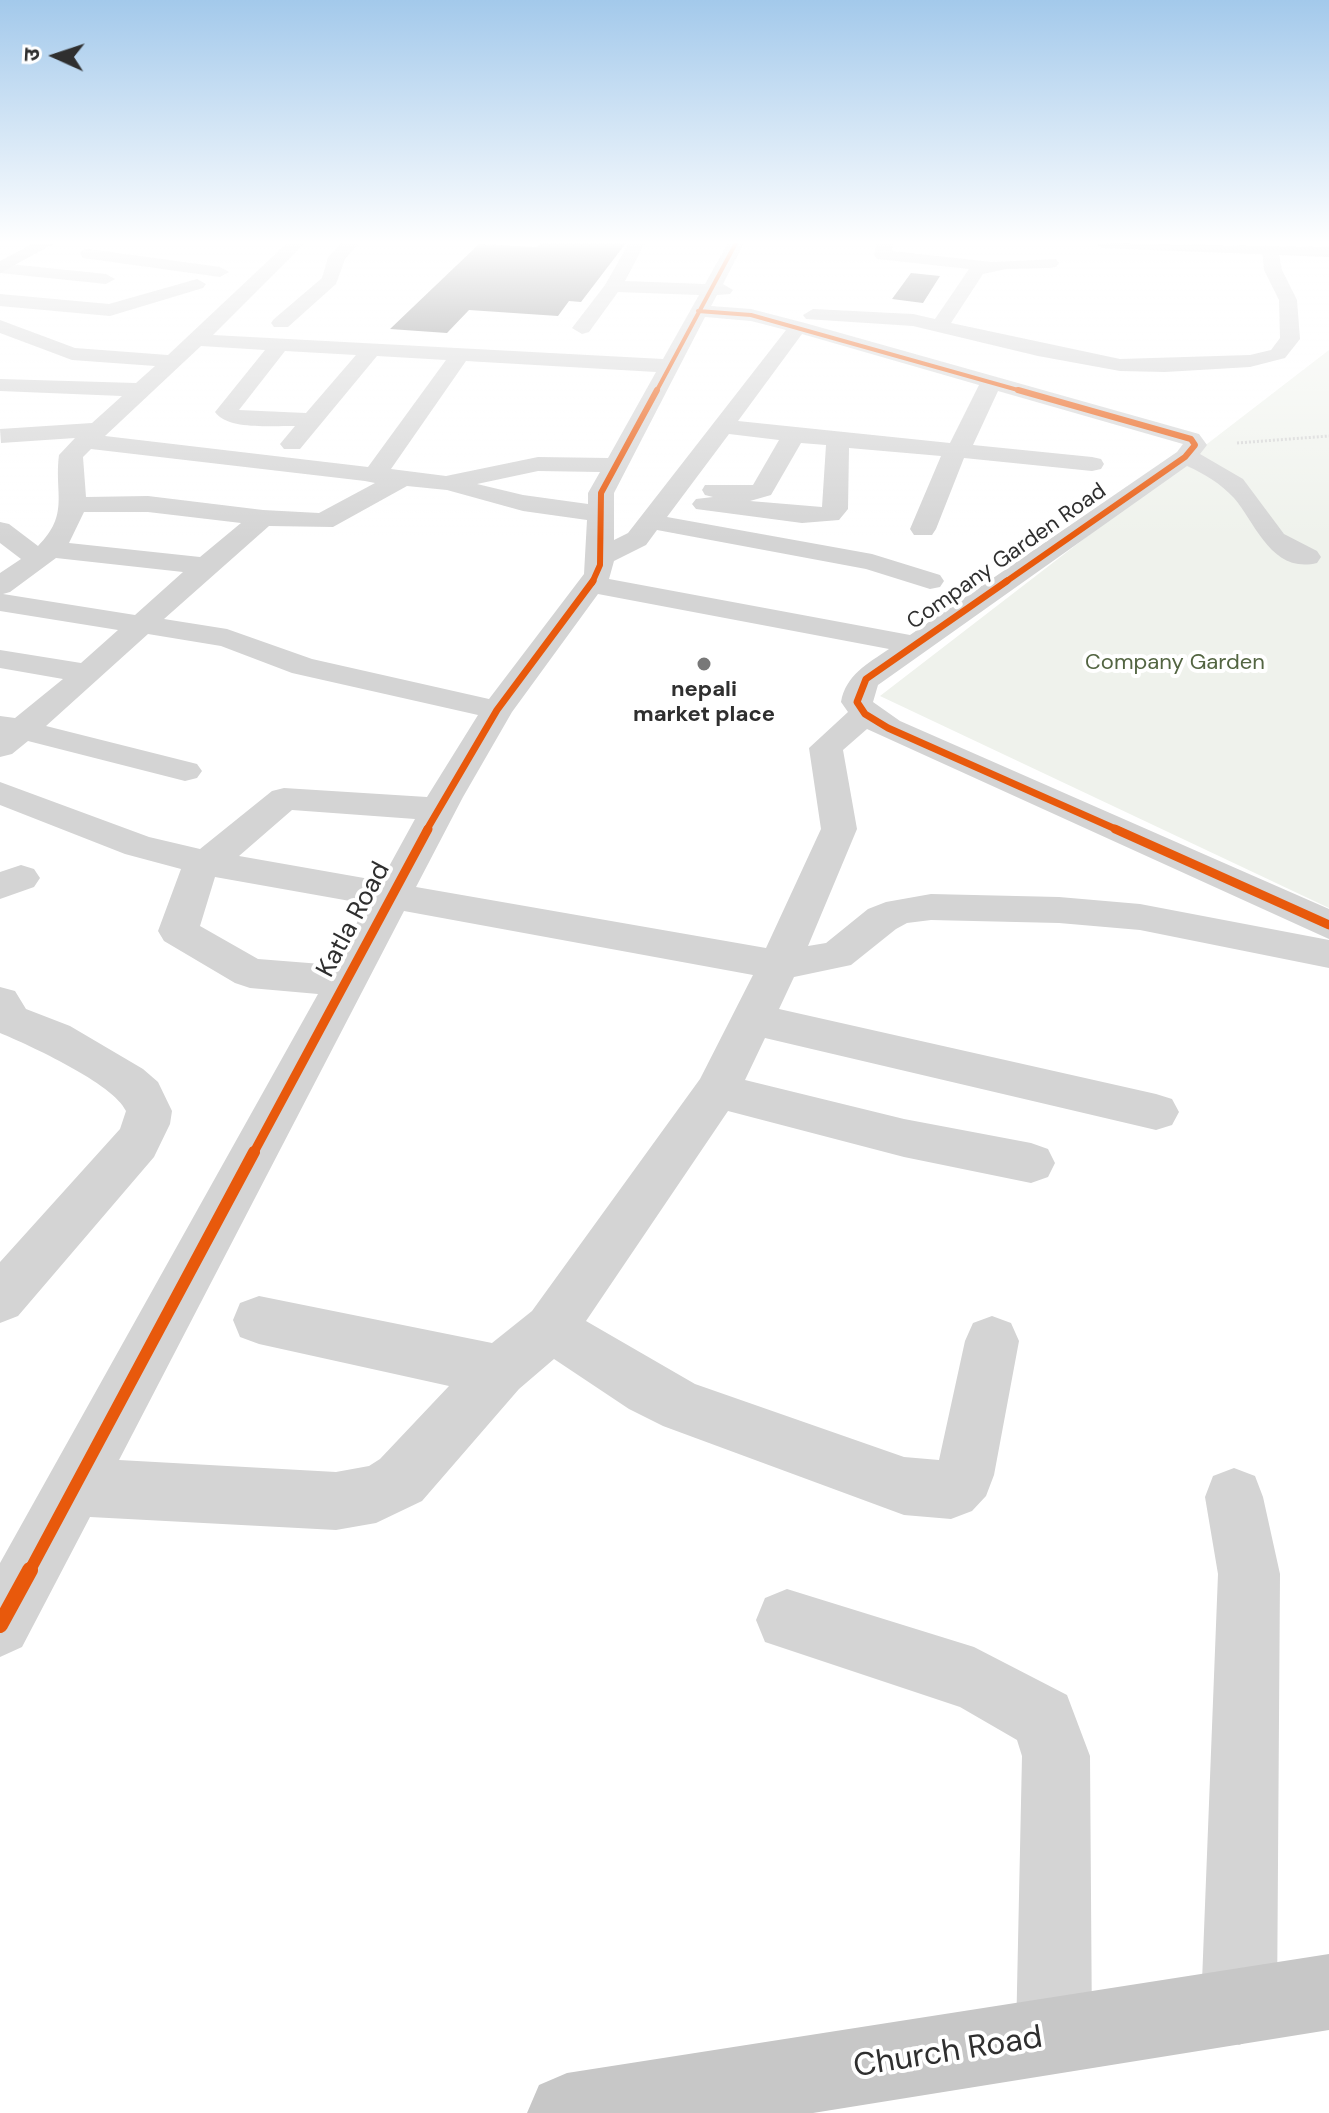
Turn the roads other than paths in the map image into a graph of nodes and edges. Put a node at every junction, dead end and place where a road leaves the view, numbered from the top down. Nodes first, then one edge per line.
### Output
1 (42, 342) edge
2 (188, 342) edge
3 (275, 342) edge
4 (323, 342) edge
5 (687, 342) edge
6 (787, 342) edge
7 (850, 342) edge
8 (1004, 342) edge
9 (1289, 342) edge
10 (371, 350) junction
11 (80, 355) junction
12 (460, 355) junction
13 (172, 361) junction
14 (675, 363) junction
15 (992, 381) junction
16 (3, 385) edge
17 (140, 390) junction
18 (312, 420) junction
19 (721, 426) junction
20 (91, 435) junction
21 (1, 436) edge
22 (793, 436) junction
23 (838, 441) junction
24 (959, 449) junction
25 (626, 457) junction
26 (697, 457) junction
27 (1185, 457) junction
28 (275, 464) junction
29 (1092, 464) dead end
30 (776, 465) junction
31 (836, 471) junction
32 (386, 478) junction
33 (446, 483) junction
34 (663, 502) junction
35 (73, 505) junction
36 (263, 518) junction
37 (930, 525) dead end
38 (0, 530) edge
39 (1329, 536) edge
40 (599, 537) junction
41 (45, 554) junction
42 (1318, 560) edge
43 (203, 566) junction
44 (930, 581) dead end
45 (0, 586) edge
46 (0, 602) edge
47 (144, 625) junction
48 (915, 645) junction
49 (0, 659) edge
50 (86, 673) junction
51 (497, 710) junction
52 (865, 714) junction
53 (8, 734) edge
54 (185, 771) dead end
55 (0, 793) edge
56 (439, 809) junction
57 (207, 863) junction
58 (391, 896) junction
59 (1329, 925) edge
60 (1329, 954) edge
61 (779, 965) junction
62 (346, 981) junction
63 (4, 1016) edge
64 (753, 1019) junction
65 (717, 1091) junction
66 (1156, 1112) dead end
67 (1031, 1163) dead end
68 (0, 1299) edge
69 (259, 1320) dead end
70 (551, 1328) junction
71 (992, 1341) dead end
72 (500, 1371) junction
73 (76, 1487) junction
74 (1234, 1497) dead end
75 (787, 1620) dead end
76 (0, 1625) edge
77 (1329, 1992) edge
78 (1239, 2007) junction
79 (1054, 2036) junction
80 (567, 2113) edge

1 - 11 street
2 - 13 street
3 - 18 street
4 - 10 street
5 - 14 street, Katla Road
6 - 19 street
7 - 15 street
8 - 9 street
10 - 12 street
10 - 18 street
11 - 13 street
11 - 16 street
12 - 14 street
12 - 32 street
13 - 17 street
14 - 25 street, Katla Road
15 - 24 street
15 - 27 street
16 - 17 street
17 - 20 street
18 - 28 street
19 - 22 street
19 - 26 street
20 - 21 street
20 - 28 street
20 - 35 street
22 - 23 street
22 - 30 street
23 - 24 street
23 - 31 street
24 - 29 street
24 - 37 street
25 - 33 street
25 - 40 street, Katla Road
26 - 30 street
26 - 34 street
27 - 42 street
27 - 48 street, Company Garden Road
28 - 32 street
30 - 31 street
30 - 34 street
31 - 34 street
32 - 33 street
32 - 36 street
33 - 40 street
34 - 40 street
34 - 44 street
35 - 36 street
35 - 41 street
36 - 43 street
38 - 41 street
39 - 42 street
40 - 48 street
40 - 51 street, Katla Road
41 - 43 street
41 - 45 street
43 - 47 street
46 - 47 street
47 - 50 street
47 - 51 street
48 - 52 street, Company Garden Road
49 - 50 street
50 - 53 street
51 - 56 street, Katla Road
52 - 59 street
52 - 61 street
53 - 54 street
55 - 57 street
56 - 57 street
56 - 58 street, Katla Road
57 - 58 street
57 - 62 street
58 - 61 street
58 - 62 street, Katla Road
60 - 61 street
61 - 64 street
62 - 73 street, Katla Road
63 - 68 street
64 - 65 street
64 - 66 street
65 - 67 street
65 - 70 street
69 - 72 street
70 - 71 street
70 - 72 street
72 - 73 street
73 - 76 street, Katla Road
74 - 78 street
75 - 79 street
77 - 78 main road, Church Road
78 - 79 main road, Church Road
79 - 80 main road, Church Road

